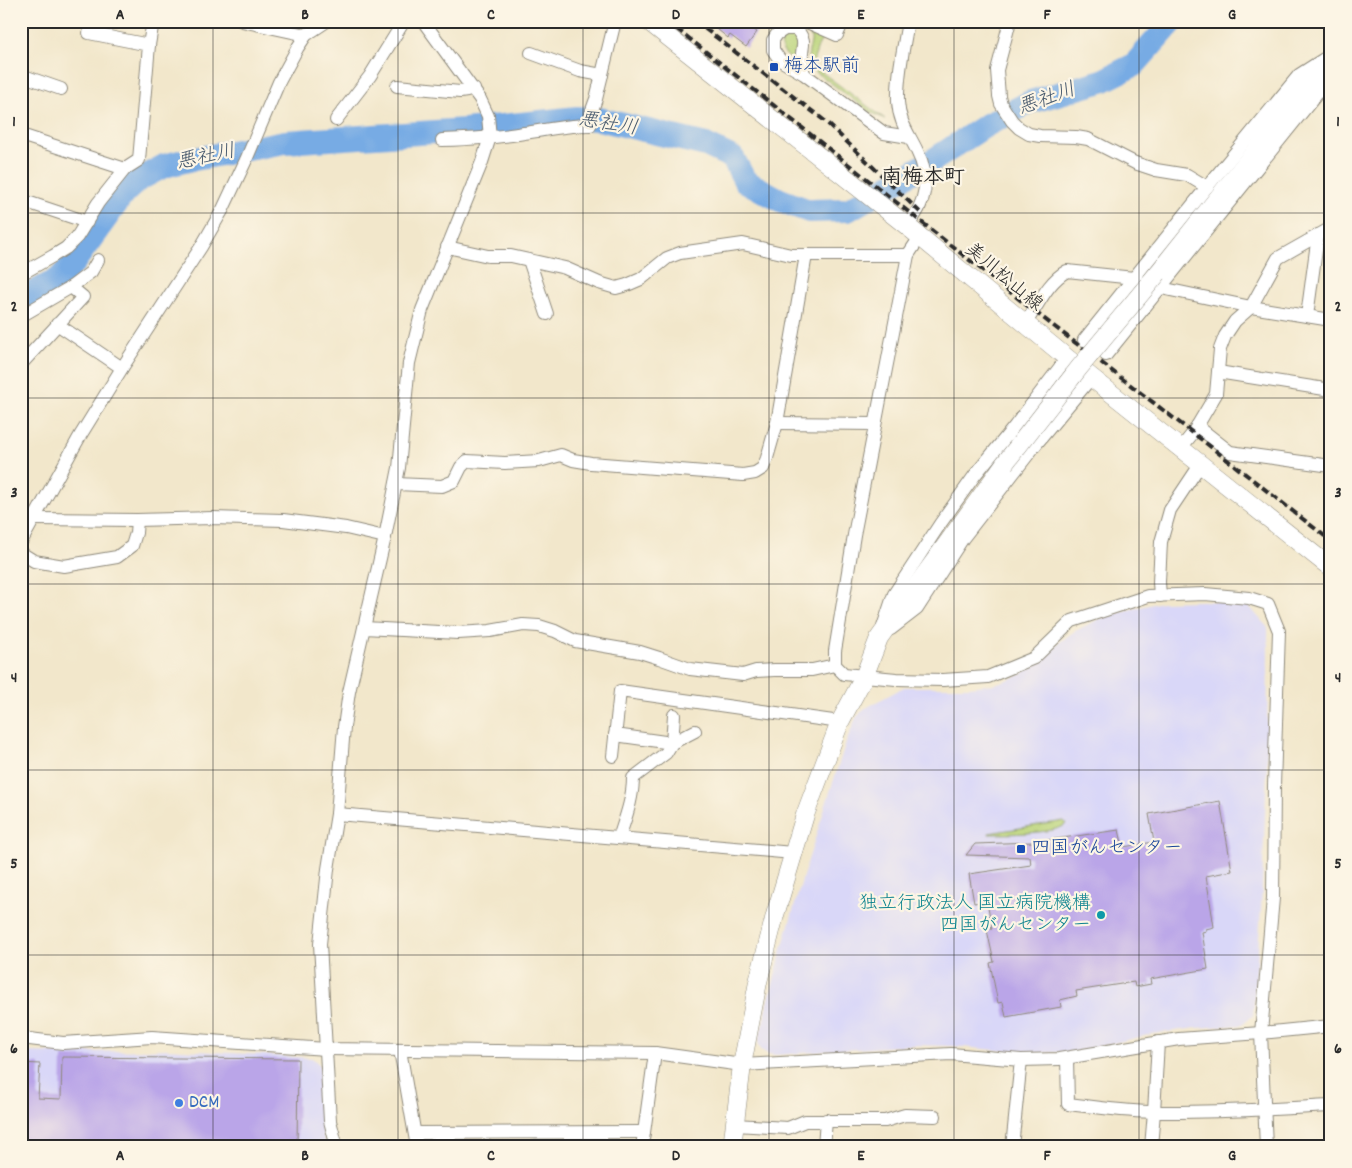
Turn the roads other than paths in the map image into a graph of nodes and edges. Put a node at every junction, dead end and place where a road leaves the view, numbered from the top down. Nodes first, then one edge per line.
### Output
1 (152, 21) edge
2 (242, 21) edge
3 (327, 21) edge
4 (404, 21) edge
5 (423, 21) edge
6 (614, 21) edge
7 (648, 21) edge
8 (805, 21) edge
9 (843, 21) edge
10 (908, 21) edge
11 (1010, 21) edge
12 (89, 33) dead end
13 (306, 35) junction
14 (149, 45) junction
15 (531, 54) dead end
16 (1331, 57) edge
17 (804, 74) dead end
18 (21, 75) edge
19 (602, 75) junction
20 (397, 86) dead end
21 (62, 89) dead end
22 (474, 89) junction
23 (336, 120) dead end
24 (21, 135) edge
25 (490, 135) junction
26 (909, 137) junction
27 (442, 140) dead end
28 (125, 169) junction
29 (1206, 187) junction
30 (21, 200) edge
31 (87, 222) junction
32 (1331, 228) edge
33 (914, 232) junction
34 (1318, 235) junction
35 (448, 247) junction
36 (806, 255) junction
37 (908, 255) junction
38 (98, 260) dead end
39 (529, 260) junction
40 (21, 261) edge
41 (36, 266) junction
42 (21, 274) edge
43 (1134, 278) junction
44 (1159, 280) junction
45 (71, 287) junction
46 (1251, 307) junction
47 (1107, 311) junction
48 (547, 314) dead end
49 (21, 316) edge
50 (1307, 316) junction
51 (1331, 320) edge
52 (57, 324) junction
53 (1025, 324) junction
54 (1128, 328) junction
55 (1084, 340) dead end
56 (1106, 355) dead end
57 (1067, 358) junction
58 (21, 361) edge
59 (122, 368) junction
60 (1218, 372) junction
61 (1091, 378) junction
62 (1331, 390) edge
63 (777, 423) junction
64 (875, 424) junction
65 (1197, 426) junction
66 (1181, 448) junction
67 (1200, 465) junction
68 (1331, 466) edge
69 (396, 484) junction
70 (35, 519) junction
71 (137, 520) junction
72 (385, 537) junction
73 (21, 542) edge
74 (21, 553) edge
75 (1331, 568) edge
76 (1160, 596) junction
77 (364, 628) junction
78 (879, 638) junction
79 (835, 665) junction
80 (864, 677) junction
81 (674, 716) dead end
82 (840, 722) junction
83 (695, 731) dead end
84 (615, 735) junction
85 (672, 743) junction
86 (613, 756) dead end
87 (337, 814) junction
88 (619, 838) junction
89 (793, 853) junction
90 (1331, 1026) edge
91 (1261, 1033) junction
92 (21, 1038) edge
93 (1158, 1042) junction
94 (326, 1049) junction
95 (400, 1050) junction
96 (655, 1053) junction
97 (1067, 1058) junction
98 (1021, 1060) junction
99 (742, 1065) junction
100 (1331, 1106) edge
101 (1265, 1110) junction
102 (1154, 1112) junction
103 (935, 1116) dead end
104 (826, 1120) junction
105 (735, 1125) junction
106 (644, 1132) junction
107 (415, 1133) junction
108 (337, 1147) edge
109 (417, 1147) edge
110 (642, 1147) edge
111 (732, 1147) edge
112 (824, 1147) edge
113 (1012, 1147) edge
114 (1151, 1147) edge
115 (1266, 1147) edge

1 - 14 street
2 - 13 street
3 - 13 street
4 - 23 street
5 - 22 street
6 - 19 street
7 - 33 street, 美川松山線
8 - 9 street
10 - 26 street
11 - 29 street
12 - 14 street
13 - 59 street
14 - 28 street
15 - 19 street
16 - 29 street
16 - 44 street
17 - 26 street
18 - 21 street
19 - 25 street
20 - 22 street
22 - 25 street
24 - 28 street
25 - 27 street
25 - 35 street
26 - 33 street
28 - 31 street
29 - 43 street
30 - 31 street
31 - 41 street
32 - 34 street
33 - 37 street
33 - 53 street, 美川松山線
34 - 46 street
34 - 50 street
35 - 39 street
35 - 69 street
36 - 37 street
36 - 39 street
36 - 63 street
37 - 64 street
38 - 45 street
39 - 48 street
40 - 41 street
41 - 42 street
43 - 44 street
43 - 47 street
43 - 53 street
44 - 46 street
44 - 54 street
44 - 78 street, bridge
45 - 49 street
45 - 52 street
46 - 50 street
46 - 60 street
47 - 54 street
47 - 55 street
50 - 51 street
52 - 58 street
52 - 59 street
53 - 57 street, 美川松山線
54 - 56 street
57 - 61 street, 美川松山線
57 - 78 street
59 - 70 street
60 - 62 street
60 - 65 street
61 - 66 street, 美川松山線
61 - 78 street
63 - 64 street
63 - 69 street
64 - 79 street
65 - 66 street
65 - 68 street
66 - 67 street, 美川松山線
67 - 75 street, 美川松山線
67 - 76 street
69 - 72 street
70 - 71 street
70 - 73 street
71 - 72 street
71 - 74 street
72 - 77 street
76 - 80 street
76 - 91 street
77 - 79 street
77 - 87 street
78 - 80 street
79 - 80 street
80 - 82 street
81 - 85 street
82 - 84 street
82 - 89 street
83 - 85 street
84 - 85 street
84 - 86 street
85 - 88 street
87 - 88 street
87 - 94 street
88 - 89 street
89 - 99 street
90 - 91 street
91 - 93 street
91 - 101 street
92 - 94 street
93 - 97 street
93 - 102 street
94 - 95 street
94 - 108 street
95 - 96 street
95 - 107 street
96 - 99 street
96 - 106 street
97 - 98 street
97 - 102 street
98 - 99 street
98 - 113 street
99 - 105 street
100 - 101 street
101 - 102 street
101 - 115 street
102 - 114 street
103 - 104 street
104 - 105 street
104 - 112 street
105 - 111 street
106 - 107 street
106 - 110 street
107 - 109 street

